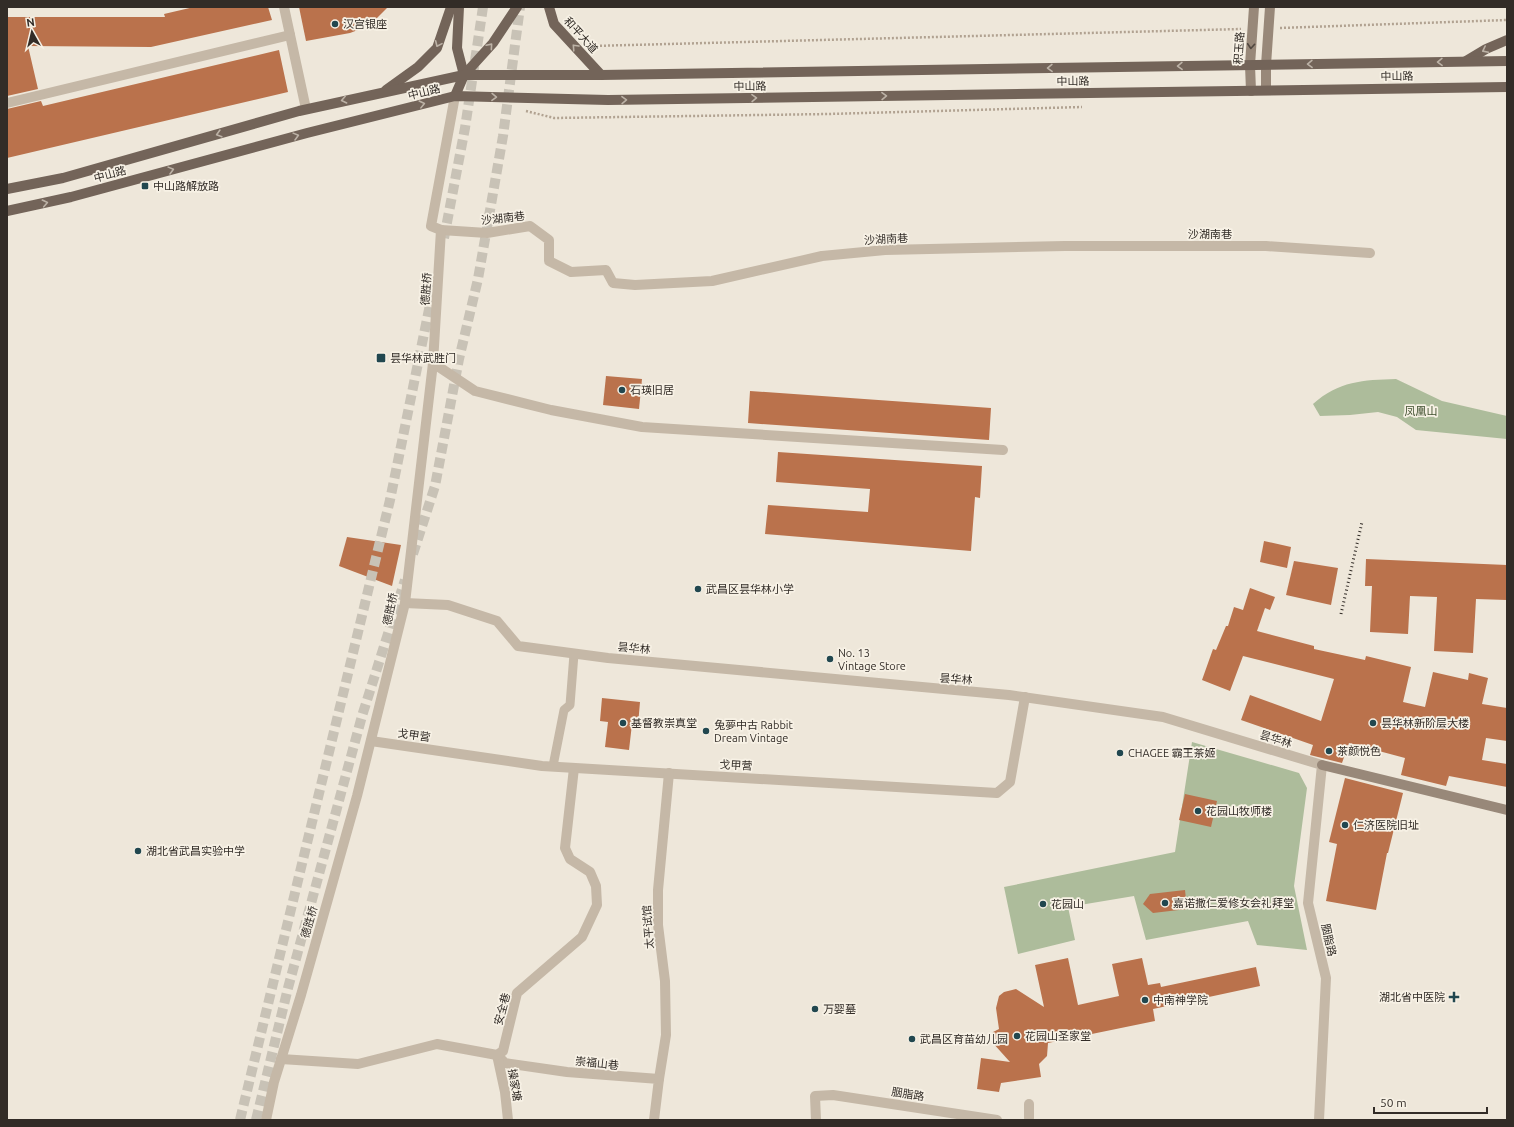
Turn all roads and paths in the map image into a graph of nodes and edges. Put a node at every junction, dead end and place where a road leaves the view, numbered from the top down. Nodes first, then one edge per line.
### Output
1 (284, 7) edge
2 (451, 7) edge
3 (459, 7) edge
4 (517, 7) edge
5 (549, 7) edge
6 (1254, 7) edge
7 (1270, 7) edge
8 (1507, 20) edge
9 (1252, 29) junction
10 (1268, 29) junction
11 (290, 35) junction
12 (1507, 40) edge
13 (575, 47) junction
14 (1507, 61) edge
15 (1465, 62) junction
16 (1250, 65) junction
17 (1266, 65) junction
18 (464, 75) junction
19 (602, 75) junction
20 (1507, 87) edge
21 (1266, 90) junction
22 (1251, 91) junction
23 (382, 92) junction
24 (455, 96) junction
25 (7, 103) edge
26 (306, 109) junction
27 (7, 190) edge
28 (7, 211) edge
29 (442, 230) junction
30 (1370, 253) dead end
31 (433, 363) junction
32 (1003, 450) dead end
33 (405, 603) junction
34 (574, 654) junction
35 (1025, 697) junction
36 (371, 741) junction
37 (1322, 765) junction
38 (553, 766) junction
39 (574, 768) junction
40 (669, 773) junction
41 (1507, 810) edge
42 (497, 1055) junction
43 (281, 1058) junction
44 (659, 1079) junction
45 (1029, 1104) dead end
46 (1029, 1118) dead end
47 (266, 1120) edge
48 (508, 1120) edge
49 (654, 1120) edge
50 (816, 1120) edge
51 (997, 1120) edge
52 (1319, 1120) edge

1 - 11 street
2 -> 23 main road
3 - 18 main road
18 -> 4 main road
13 -> 5 main road, 和平大道
6 - 9 street, 积玉路
7 - 10 street
8 - 10 path
9 - 13 path
9 -> 16 street, 积玉路
10 - 17 street
11 - 25 street
11 - 26 street
12 -> 15 main road
13 - 19 main road, 和平大道
14 - 15 main road, 中山路
15 -> 17 main road, 中山路
16 - 17 main road, 中山路
16 -> 19 main road, 中山路
16 - 22 street, 积玉路
17 - 21 street
18 - 19 main road, 中山路
18 - 23 main road, 中山路
18 - 24 main road
20 - 21 main road, 中山路
21 - 22 main road, 中山路
24 -> 22 main road, 中山路
23 -> 26 main road, 中山路
28 -> 24 main road, 中山路
24 - 29 street
26 -> 27 main road, 中山路
29 - 30 street, 沙湖南巷
29 - 31 street, 德胜桥
31 - 32 street
31 - 33 street, 德胜桥
33 - 34 street, 昙华林
33 - 36 street, 德胜桥
34 - 35 street, 昙华林
34 - 38 lane
35 - 37 street, 昙华林
35 - 40 street, 戈甲营
36 - 38 street, 戈甲营
36 - 43 street, 德胜桥
37 - 41 street, 昙华林
37 - 52 street, 胭脂路
38 - 39 street, 戈甲营
39 - 40 street, 戈甲营
39 - 42 street, 安全巷
40 - 44 street, 太平试馆
42 - 43 street
42 - 44 street, 崇福山巷
42 - 48 street, 操家塘
43 - 47 street, 德胜桥
44 - 49 street
45 - 46 street
50 - 51 street, 胭脂路

